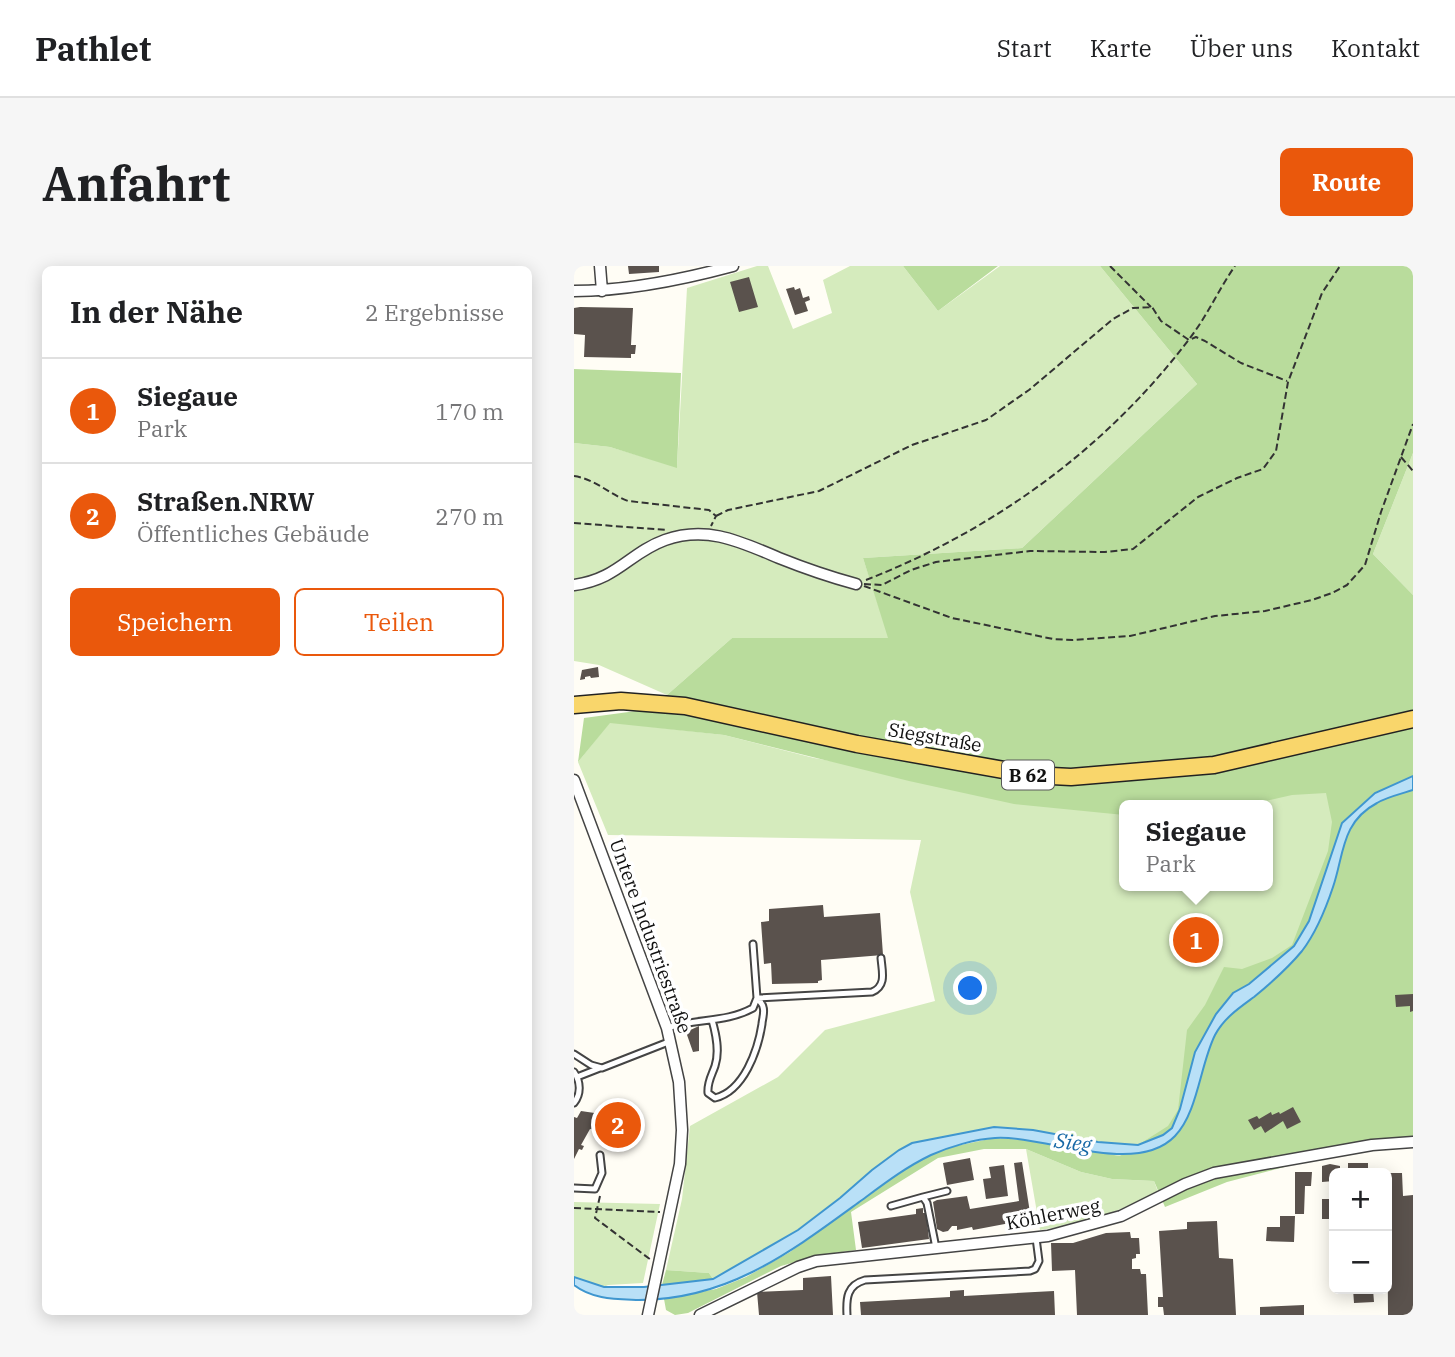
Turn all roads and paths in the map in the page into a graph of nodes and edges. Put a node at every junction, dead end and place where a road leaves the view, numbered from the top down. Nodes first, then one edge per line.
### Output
1 (600, 266) edge
2 (733, 266) edge
3 (1110, 266) edge
4 (1235, 266) edge
5 (1340, 266) edge
6 (574, 290) edge
7 (602, 291) junction
8 (1152, 307) junction
9 (1189, 340) junction
10 (1289, 382) junction
11 (1413, 424) edge
12 (1400, 456) junction
13 (1413, 471) edge
14 (574, 476) edge
15 (716, 516) junction
16 (574, 523) edge
17 (684, 534) junction
18 (710, 534) junction
19 (856, 584) junction
20 (574, 585) edge
21 (574, 705) edge
22 (1413, 719) edge
23 (574, 780) edge
24 (753, 944) dead end
25 (881, 958) dead end
26 (757, 998) junction
27 (712, 1020) junction
28 (667, 1028) junction
29 (671, 1041) junction
30 (574, 1054) edge
31 (602, 1068) junction
32 (576, 1075) edge
33 (574, 1103) edge
34 (1413, 1142) edge
35 (600, 1154) dead end
36 (574, 1188) edge
37 (947, 1191) dead end
38 (923, 1197) junction
39 (599, 1200) dead end
40 (891, 1206) dead end
41 (574, 1209) edge
42 (595, 1210) junction
43 (671, 1213) junction
44 (1036, 1238) junction
45 (936, 1248) junction
46 (647, 1256) dead end
47 (649, 1311) edge
48 (699, 1315) edge
49 (847, 1315) edge

1 - 7 street
2 - 7 street
3 - 8 path
4 - 9 path
5 - 10 path
6 - 7 street
8 - 9 path
8 - 15 path
9 - 10 path
9 - 19 path
10 - 19 path
11 - 12 path
12 - 13 path
12 - 19 path
14 - 15 path
15 - 18 path
16 - 17 path
17 - 18 street
17 - 20 street
18 - 19 street
21 - 22 main road, Siegstraße / B 62
23 - 28 street, Untere Industriestraße
24 - 26 lane
25 - 26 lane
26 - 27 lane
26 - 27 lane
27 - 28 lane
28 - 29 street, Untere Industriestraße
29 - 31 lane
29 - 43 street, Untere Industriestraße
30 - 31 lane
31 - 32 lane
32 - 33 lane
34 - 44 street, Köhlerweg
35 - 36 lane
37 - 38 lane
38 - 40 lane
38 - 45 lane
39 - 42 path
41 - 42 path
42 - 43 path
42 - 46 path
43 - 47 street, Untere Industriestraße
44 - 45 street, Köhlerweg
44 - 49 lane
45 - 48 street, Köhlerweg

